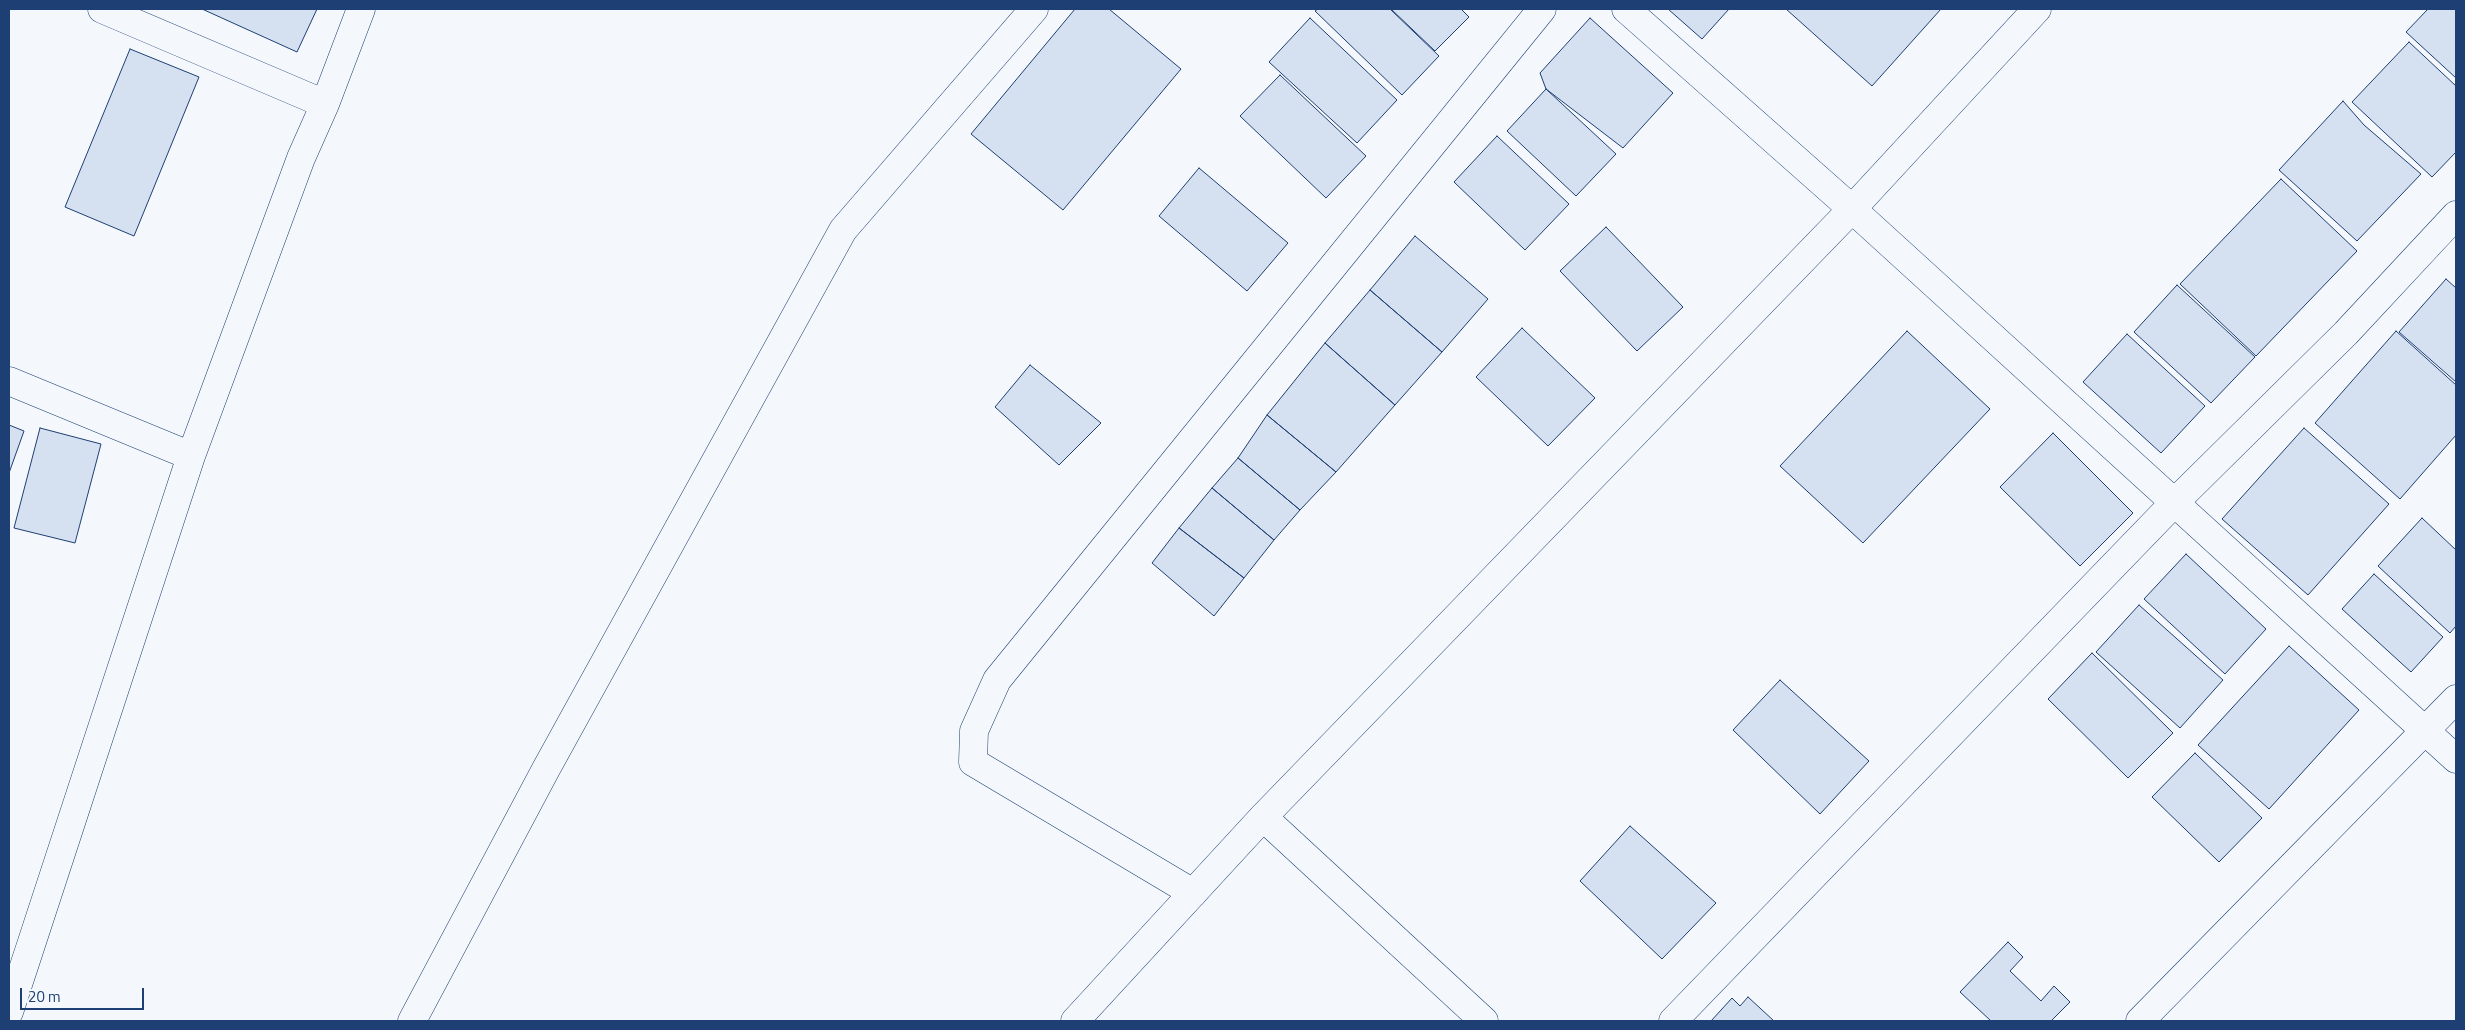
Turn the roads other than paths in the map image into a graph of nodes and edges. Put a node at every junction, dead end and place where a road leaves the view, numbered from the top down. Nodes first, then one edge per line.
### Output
1 (102, 9) edge
2 (361, 9) edge
3 (1034, 9) edge
4 (1542, 9) edge
5 (1626, 9) edge
6 (2037, 9) edge
7 (325, 104) junction
8 (1852, 209) junction
9 (2456, 215) edge
10 (9, 381) edge
11 (191, 456) junction
12 (2174, 503) junction
13 (2456, 700) edge
14 (2426, 732) junction
15 (2456, 759) edge
16 (1263, 817) junction
17 (1193, 893) junction
18 (9, 1012) edge
19 (412, 1021) edge
20 (1075, 1021) edge
21 (1484, 1021) edge
22 (1673, 1021) edge
23 (2140, 1021) edge

1 - 7 street
2 - 7 street
3 - 19 street
4 - 17 street
5 - 8 street
6 - 8 street
7 - 11 street
8 - 12 street
8 - 16 street
9 - 12 street
10 - 11 street
11 - 18 street
12 - 14 street
12 - 22 street
13 - 14 street
14 - 15 street
14 - 23 street
16 - 17 street
16 - 21 street
17 - 20 street

